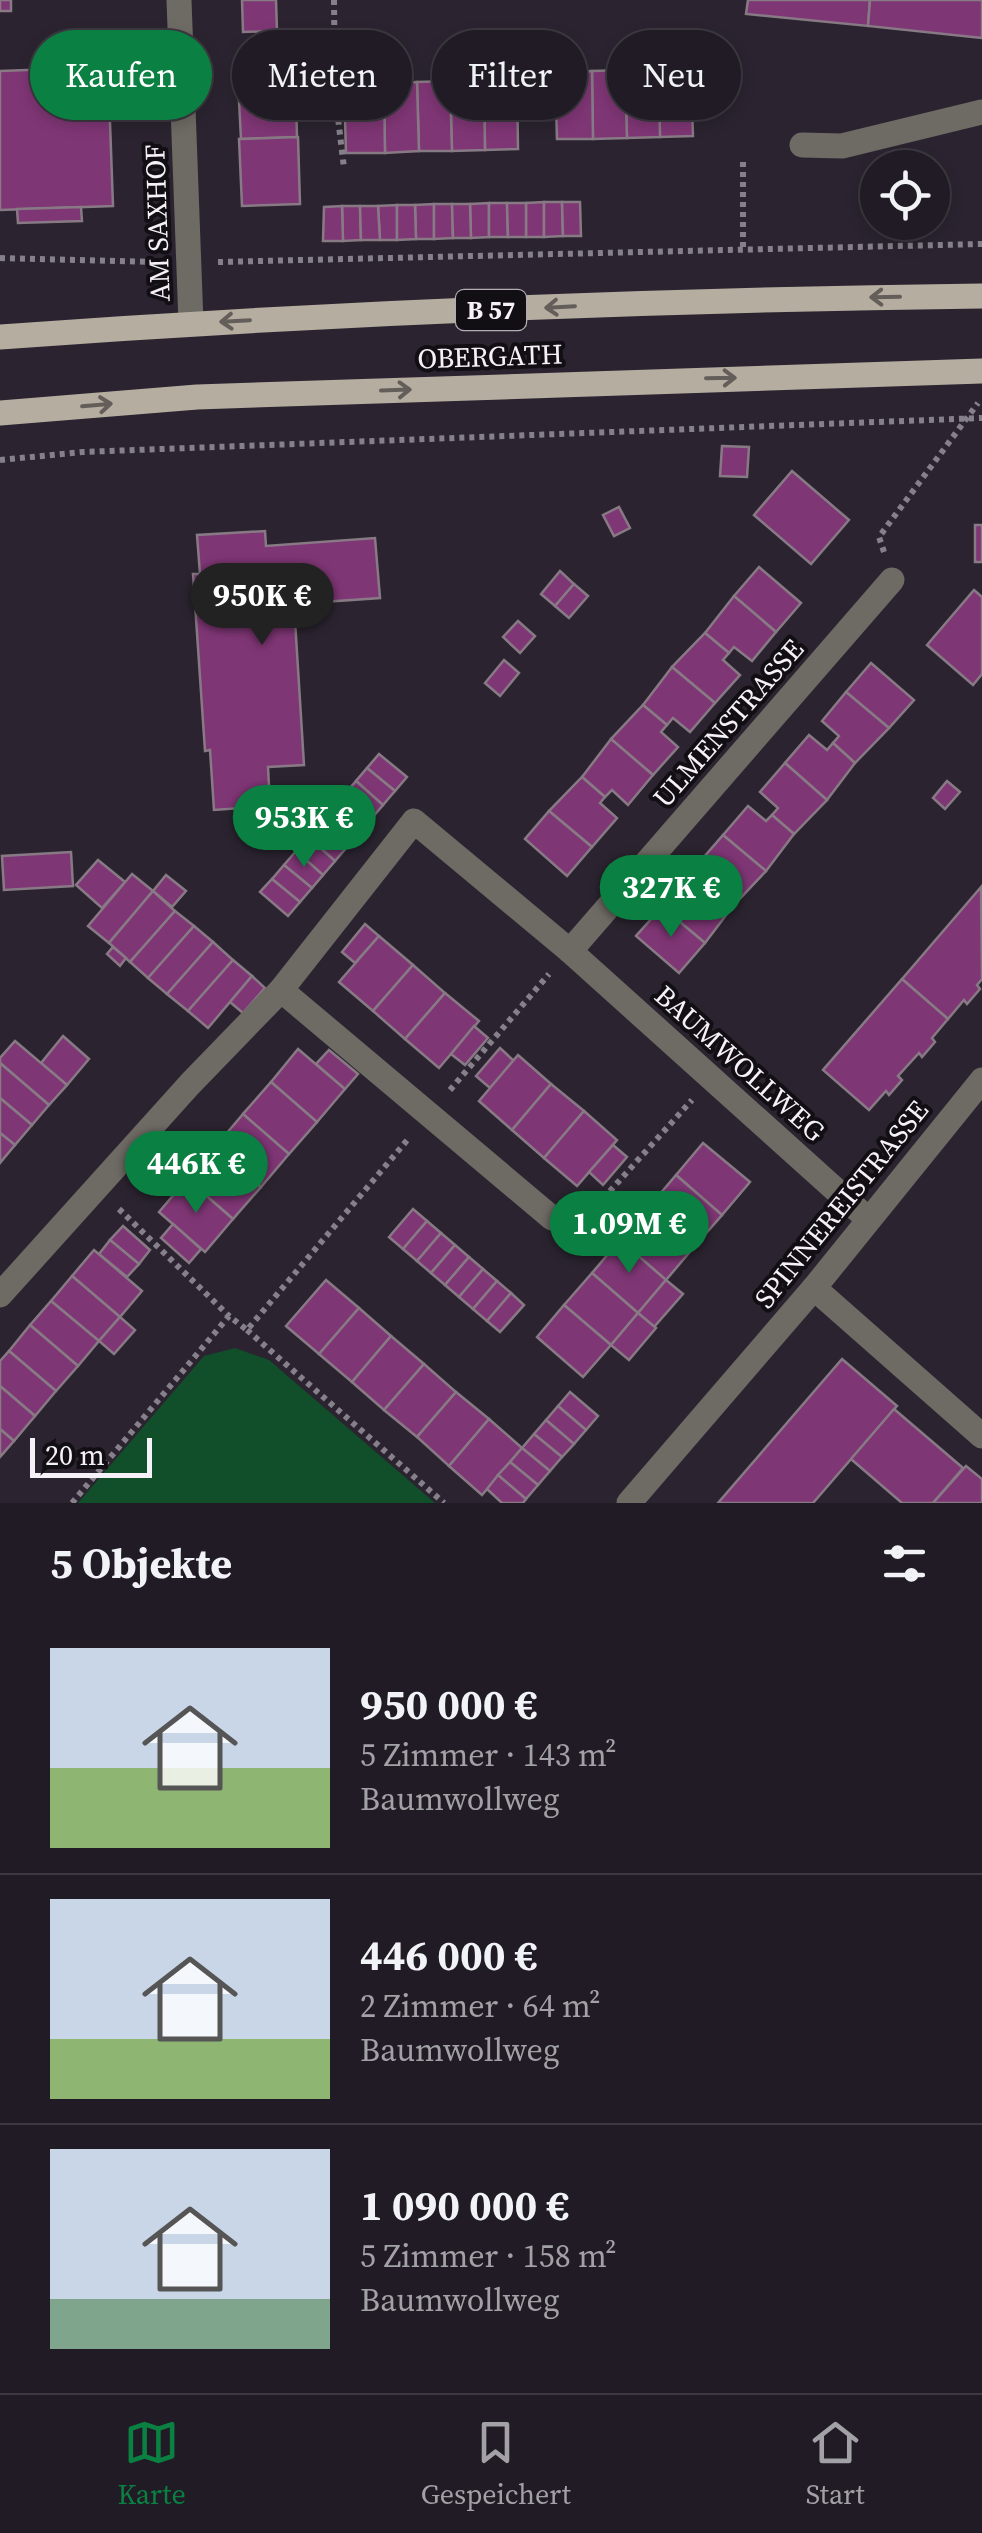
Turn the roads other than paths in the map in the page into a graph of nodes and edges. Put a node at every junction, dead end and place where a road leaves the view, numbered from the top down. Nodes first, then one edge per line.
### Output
1 (179, 0) edge
2 (982, 112) edge
3 (802, 145) dead end
4 (982, 296) edge
5 (190, 323) junction
6 (0, 337) edge
7 (982, 371) edge
8 (0, 414) edge
9 (892, 580) road end
10 (570, 951) junction
11 (281, 990) junction
12 (982, 1080) edge
13 (552, 1218) road end
14 (868, 1218) junction
15 (814, 1288) junction
16 (0, 1295) edge
17 (982, 1436) edge
18 (629, 1503) edge

1 - 5 street, AM SAXHOF
2 - 3 street
4 -> 5 main road, OBERGATH / B 57
5 - 6 main road, OBERGATH / B 57
8 -> 7 main road, OBERGATH
9 - 10 street, ULMENSTRASSE
10 - 11 street, BAUMWOLLWEG
10 - 14 street, BAUMWOLLWEG
11 - 13 street
11 - 16 street, BAUMWOLLWEG
12 - 14 street, SPINNEREISTRASSE
14 - 15 street, SPINNEREISTRASSE
15 - 17 street
15 - 18 street, SPINNEREISTRASSE

